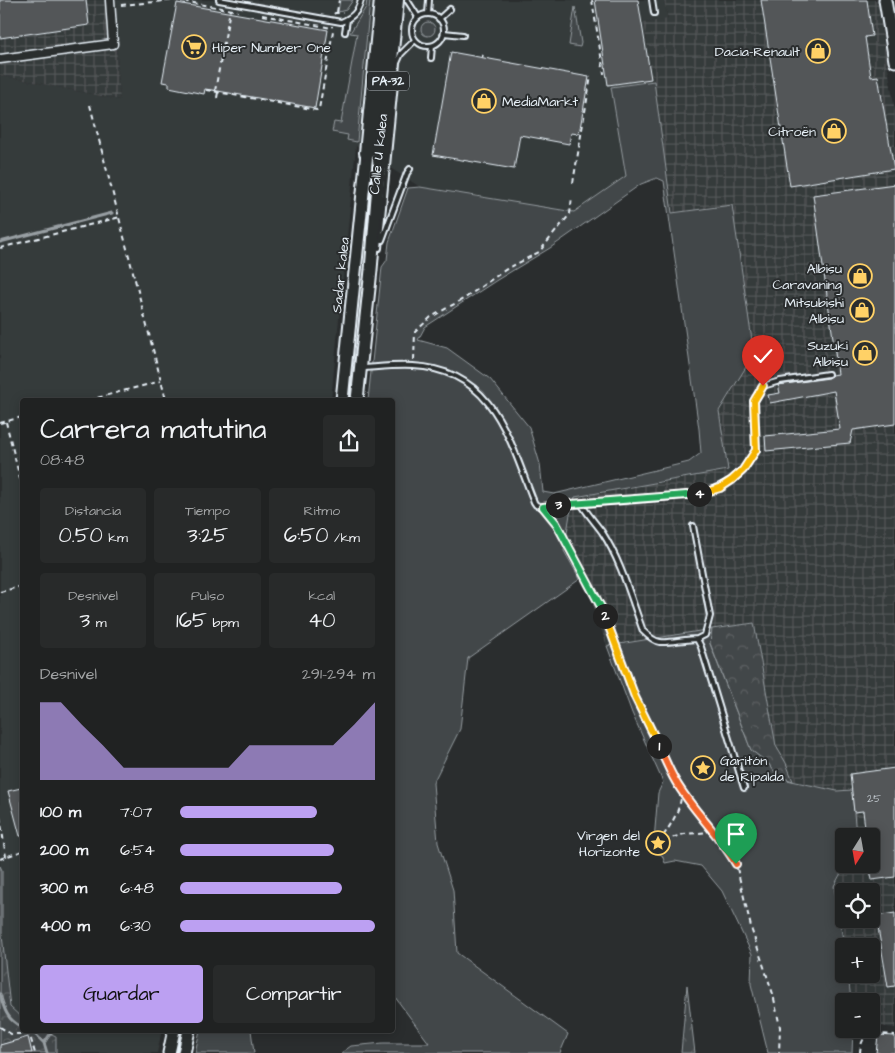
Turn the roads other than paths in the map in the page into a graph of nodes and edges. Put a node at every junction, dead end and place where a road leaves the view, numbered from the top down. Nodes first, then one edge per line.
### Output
1 (110, 0) edge
2 (220, 0) edge
3 (361, 0) edge
4 (382, 0) edge
5 (396, 0) edge
6 (407, 0) edge
7 (430, 0) edge
8 (652, 0) edge
9 (885, 0) edge
10 (450, 9) dead end
11 (654, 13) dead end
12 (428, 14) junction
13 (418, 17) junction
14 (439, 19) junction
15 (347, 20) junction
16 (345, 32) dead end
17 (444, 33) junction
18 (463, 35) dead end
19 (415, 40) junction
20 (432, 46) junction
21 (431, 58) dead end
22 (0, 59) edge
23 (895, 61) edge
24 (367, 153) joint
25 (380, 162) joint
26 (410, 169) dead end
27 (379, 248) junction
28 (371, 270) junction
29 (346, 368) junction
30 (360, 369) junction
31 (828, 374) dead end
32 (342, 398) edge
33 (356, 398) edge
34 (581, 503) junction
35 (694, 526) dead end
36 (697, 639) junction
37 (744, 788) dead end
38 (173, 1033) edge
39 (188, 1033) edge
40 (169, 1053) edge
41 (184, 1053) edge

1 - 22 street
2 - 15 lane
3 - 15 lane
4 - 24 highway, PA-32
5 - 25 highway, PA-32 / PA-32
6 - 13 lane
7 - 12 lane
8 - 11 lane
9 - 23 street
10 - 14 lane
12 - 13 lane
12 - 14 lane
13 - 19 lane
14 - 17 lane
15 - 16 lane
17 - 18 lane
17 - 20 lane
19 - 20 lane
19 - 27 lane, Calle U kalea
20 - 21 lane
24 - 29 street, Sadar kalea
25 - 28 street
26 - 27 lane, Calle U kalea
27 - 28 lane, Calle U kalea
28 - 30 street
29 - 30 street
29 - 32 street, Sadar kalea
30 - 33 street
30 - 34 lane
31 - 34 lane
34 - 36 lane
35 - 36 lane
36 - 37 lane
38 - 40 street
39 - 41 street

